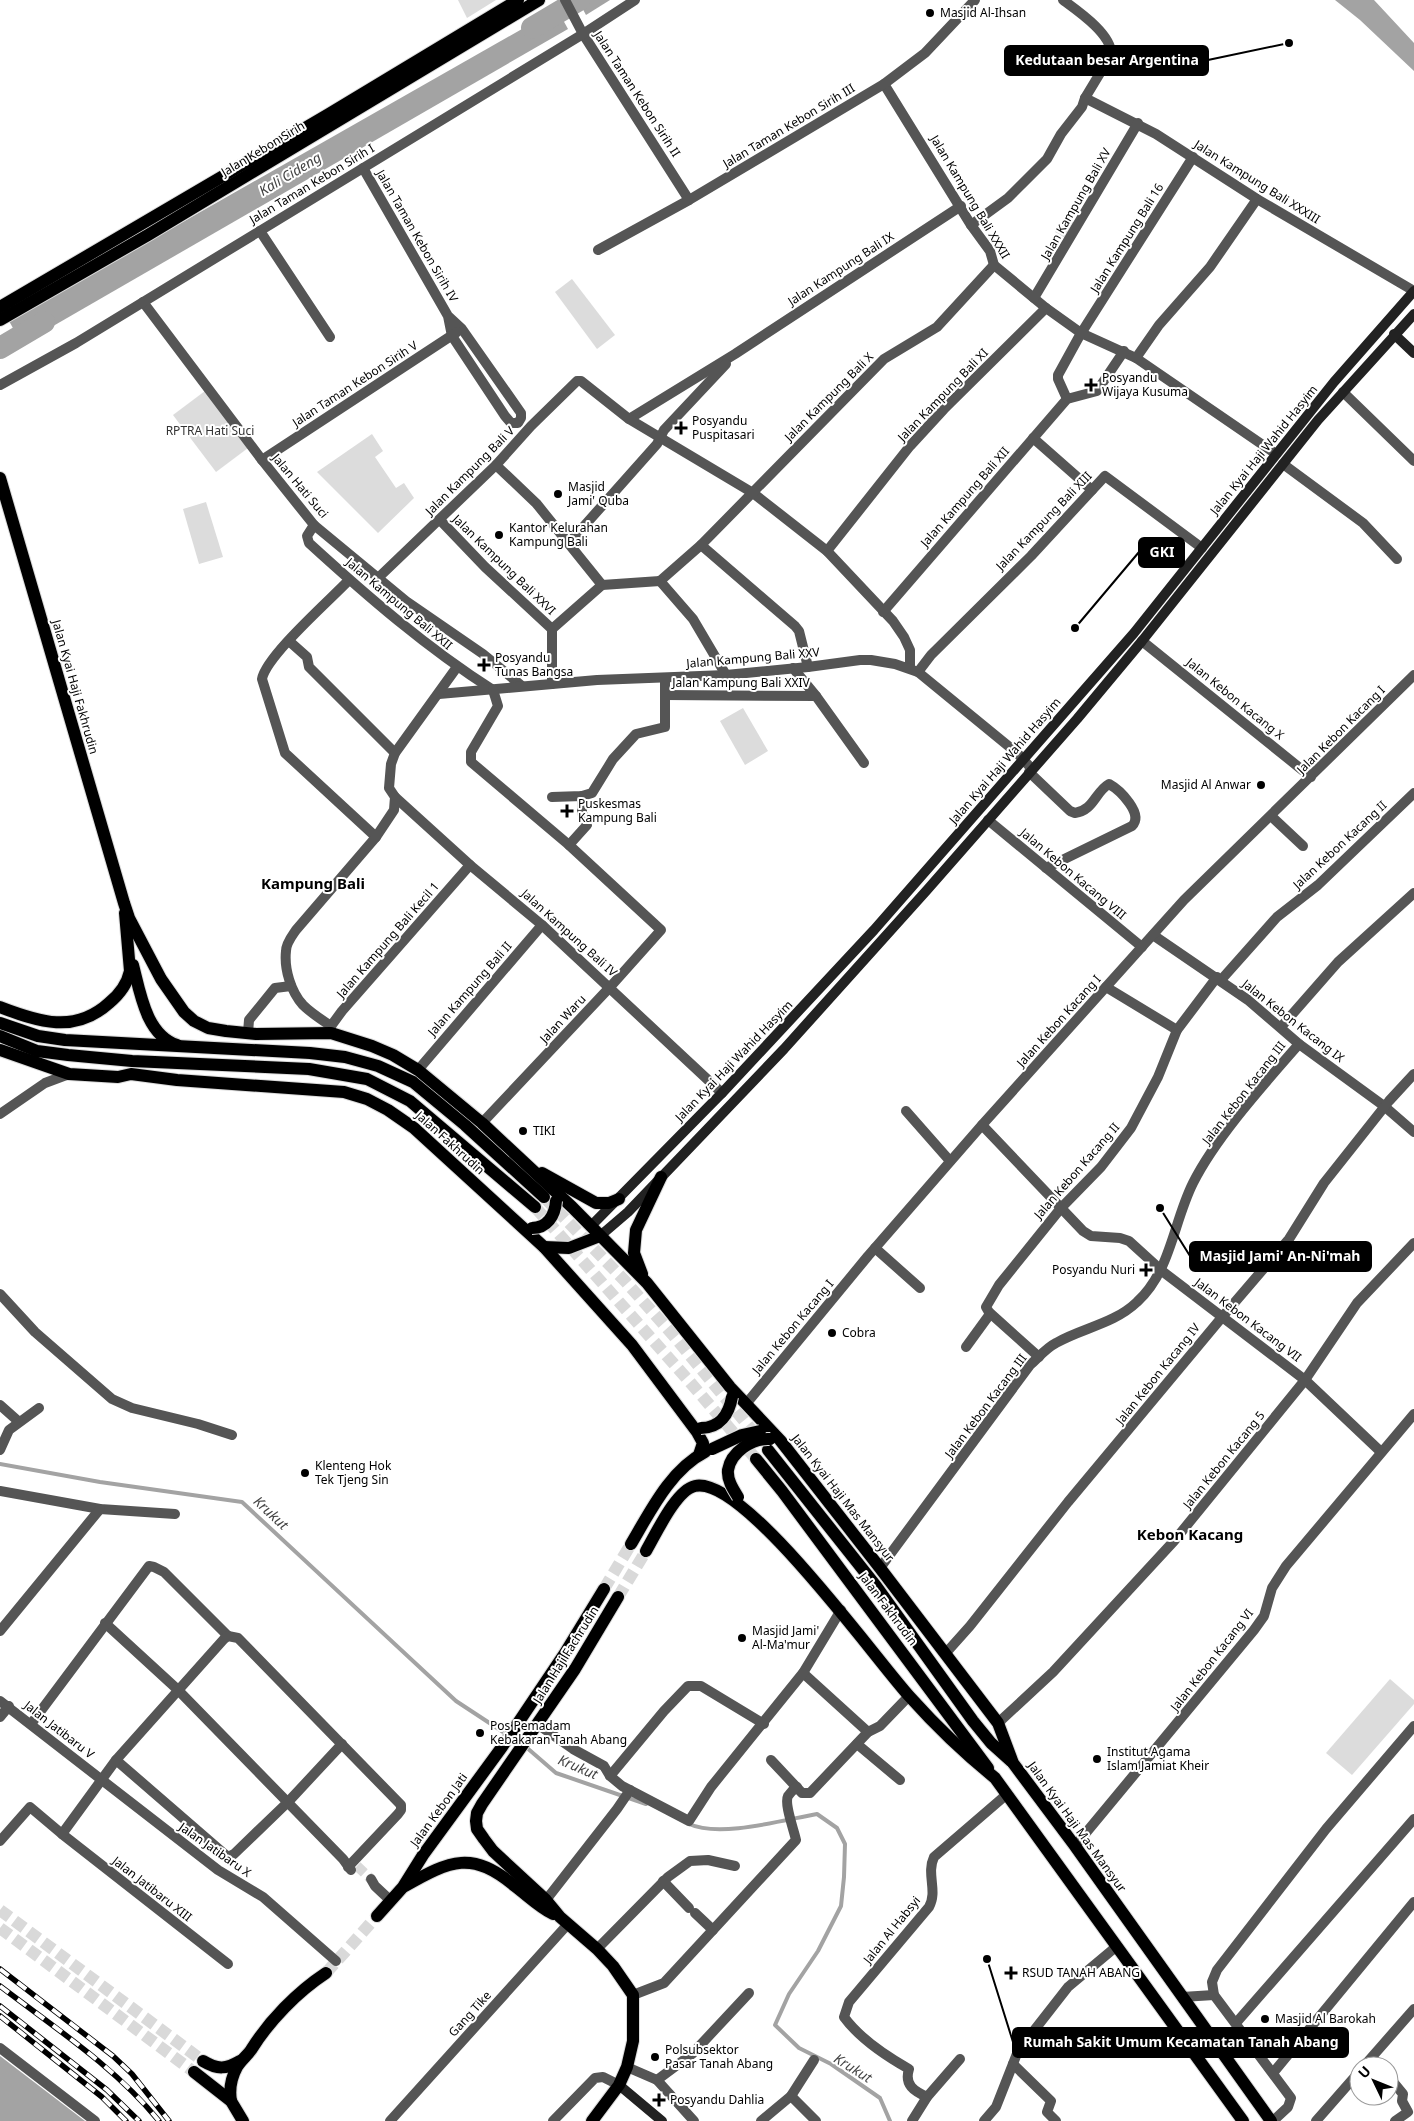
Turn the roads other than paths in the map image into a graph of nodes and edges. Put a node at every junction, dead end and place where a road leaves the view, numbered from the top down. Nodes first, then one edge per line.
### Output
1 (518, 0) edge
2 (539, 0) edge
3 (565, 0) edge
4 (635, 0) edge
5 (975, 0) edge
6 (1063, 0) edge
7 (583, 34) junction
8 (884, 84) junction
9 (1085, 98) junction
10 (1138, 123) junction
11 (1193, 157) junction
12 (363, 168) junction
13 (1257, 199) junction
14 (689, 200) junction
15 (961, 206) junction
16 (971, 225) junction
17 (260, 231) junction
18 (598, 250) dead end
19 (994, 265) junction
20 (1414, 291) edge
21 (1034, 298) junction
22 (143, 302) junction
23 (0, 306) edge
24 (1046, 308) junction
25 (1414, 314) edge
26 (448, 316) junction
27 (0, 320) edge
28 (462, 329) junction
29 (1081, 333) junction
30 (1394, 334) junction
31 (452, 336) junction
32 (330, 337) dead end
33 (1124, 351) junction
34 (1414, 353) edge
35 (735, 354) junction
36 (1136, 358) junction
37 (0, 385) edge
38 (1343, 392) junction
39 (1067, 399) junction
40 (629, 419) junction
41 (660, 438) junction
42 (1033, 438) junction
43 (1276, 454) junction
44 (262, 460) junction
45 (1414, 462) edge
46 (1283, 464) junction
47 (496, 465) junction
48 (0, 478) edge
49 (1092, 490) junction
50 (753, 493) junction
51 (440, 520) junction
52 (314, 525) junction
53 (569, 542) junction
54 (701, 545) junction
55 (1202, 548) junction
56 (827, 551) junction
57 (1397, 559) dead end
58 (378, 578) junction
59 (350, 580) junction
60 (660, 582) junction
61 (602, 585) junction
62 (883, 612) junction
63 (552, 629) junction
64 (289, 641) junction
65 (1142, 641) junction
66 (457, 667) junction
67 (808, 667) junction
68 (794, 668) junction
69 (914, 670) junction
70 (726, 674) junction
71 (1414, 675) edge
72 (665, 679) junction
73 (552, 684) junction
74 (522, 686) junction
75 (493, 690) junction
76 (439, 694) junction
77 (665, 694) junction
78 (816, 696) junction
79 (1067, 710) junction
80 (1077, 719) junction
81 (395, 753) junction
82 (1023, 759) junction
83 (864, 763) dead end
84 (1030, 771) junction
85 (1311, 777) junction
86 (1414, 793) edge
87 (582, 796) junction
88 (395, 797) junction
89 (552, 797) dead end
90 (1271, 816) junction
91 (988, 820) junction
92 (376, 837) junction
93 (570, 845) junction
94 (1303, 846) dead end
95 (470, 865) junction
96 (1046, 868) junction
97 (1414, 893) edge
98 (124, 903) junction
99 (542, 925) junction
100 (1152, 935) junction
101 (128, 946) junction
102 (1142, 947) junction
103 (1219, 979) junction
104 (291, 986) junction
105 (610, 987) junction
106 (1106, 987) junction
107 (0, 1007) edge
108 (194, 1021) joint
109 (0, 1023) edge
110 (1280, 1027) junction
111 (331, 1030) junction
112 (1177, 1030) junction
113 (248, 1033) junction
114 (0, 1036) edge
115 (1299, 1044) junction
116 (181, 1046) junction
117 (0, 1050) edge
118 (37, 1051) junction
119 (418, 1070) junction
120 (69, 1074) junction
121 (131, 1074) junction
122 (1414, 1074) edge
123 (722, 1093) junction
124 (1384, 1106) junction
125 (906, 1112) dead end
126 (0, 1114) edge
127 (482, 1123) junction
128 (982, 1125) junction
129 (1414, 1132) edge
130 (950, 1161) junction
131 (532, 1172) junction
132 (661, 1177) junction
133 (552, 1197) junction
134 (619, 1199) junction
135 (535, 1207) tunnel mouth
136 (1061, 1208) junction
137 (591, 1226) junction
138 (527, 1228) junction
139 (600, 1236) junction
140 (1414, 1244) edge
141 (544, 1247) junction
142 (875, 1248) junction
143 (1162, 1271) junction
144 (647, 1283) junction
145 (920, 1288) dead end
146 (0, 1294) edge
147 (990, 1313) junction
148 (1223, 1316) junction
149 (966, 1347) dead end
150 (1039, 1357) junction
151 (1305, 1380) junction
152 (733, 1394) junction
153 (746, 1404) junction
154 (0, 1405) edge
155 (39, 1408) dead end
156 (1414, 1414) edge
157 (18, 1422) junction
158 (697, 1427) junction
159 (232, 1435) dead end
160 (770, 1438) junction
161 (0, 1450) edge
162 (1381, 1452) junction
163 (699, 1455) junction
164 (756, 1459) tunnel mouth
165 (0, 1491) edge
166 (740, 1502) junction
167 (100, 1509) junction
168 (174, 1514) dead end
169 (631, 1544) tunnel mouth
170 (646, 1550) tunnel mouth
171 (880, 1568) junction
172 (604, 1589) tunnel mouth
173 (618, 1597) tunnel mouth
174 (841, 1610) junction
175 (106, 1623) junction
176 (0, 1631) edge
177 (228, 1636) junction
178 (945, 1654) junction
179 (803, 1673) junction
180 (178, 1689) junction
181 (909, 1696) junction
182 (4, 1703) edge
183 (0, 1717) edge
184 (522, 1717) joint
185 (998, 1723) junction
186 (31, 1724) junction
187 (764, 1724) junction
188 (536, 1725) junction
189 (1414, 1726) edge
190 (868, 1732) junction
191 (342, 1744) junction
192 (857, 1744) junction
193 (116, 1760) junction
194 (771, 1760) dead end
195 (1013, 1763) junction
196 (610, 1776) junction
197 (995, 1778) junction
198 (102, 1779) junction
199 (900, 1780) dead end
200 (796, 1787) junction
201 (627, 1794) junction
202 (1006, 1795) junction
203 (288, 1802) junction
204 (1414, 1818) edge
205 (62, 1834) junction
206 (0, 1841) edge
207 (1075, 1846) junction
208 (735, 1866) dead end
209 (663, 1881) junction
210 (371, 1883) tunnel mouth
211 (403, 1887) junction
212 (546, 1900) junction
213 (391, 1901) junction
214 (1414, 1902) edge
215 (377, 1916) tunnel mouth
216 (564, 1920) junction
217 (713, 1930) junction
218 (1117, 1946) junction
219 (596, 1949) junction
220 (336, 1961) dead end
221 (228, 1964) dead end
222 (326, 1973) tunnel mouth
223 (749, 1994) dead end
224 (1214, 1994) junction
225 (633, 1995) junction
226 (1182, 1997) junction
227 (1414, 2009) edge
228 (1236, 2024) junction
229 (0, 2048) edge
230 (1373, 2056) edge
231 (960, 2059) dead end
232 (814, 2060) dead end
233 (203, 2061) tunnel mouth
234 (240, 2061) junction
235 (1013, 2064) junction
236 (627, 2067) junction
237 (194, 2072) tunnel mouth
238 (1273, 2073) junction
239 (657, 2080) junction
240 (1349, 2083) edge
241 (620, 2085) junction
242 (1399, 2089) edge
243 (791, 2096) junction
244 (926, 2097) junction
245 (231, 2101) junction
246 (656, 2119) edge
247 (95, 2121) edge
248 (244, 2121) edge
249 (390, 2121) edge
250 (554, 2121) edge
251 (592, 2121) edge
252 (694, 2121) edge
253 (761, 2121) edge
254 (816, 2121) edge
255 (912, 2121) edge
256 (984, 2121) edge
257 (1056, 2121) edge
258 (1243, 2121) edge
259 (1272, 2121) edge
260 (1316, 2121) edge
261 (1395, 2121) edge

1 - 23 main road, Jalan Kebon Sirih
2 - 27 main road, Jalan Kebon Sirih
3 - 7 street, Jalan Taman Kebon Sirih II
4 - 7 street, Jalan Taman Kebon Sirih I
5 - 8 street, Jalan Taman Kebon Sirih III
6 - 9 street
7 - 12 street, Jalan Taman Kebon Sirih I
7 - 14 street, Jalan Taman Kebon Sirih II
8 - 14 street, Jalan Taman Kebon Sirih III
8 - 15 street, Jalan Kampung Bali XXXII
9 - 10 street, Jalan Kampung Bali XXXIII
9 - 16 street
10 - 11 street, Jalan Kampung Bali XXXIII
10 - 21 street, Jalan Kampung Bali XV
11 - 13 street, Jalan Kampung Bali XXXIII
11 - 29 street, Jalan Kampung Bali 16
12 - 17 street, Jalan Taman Kebon Sirih I
12 - 26 street, Jalan Taman Kebon Sirih IV
13 - 20 street, Jalan Kampung Bali XXXIII
13 - 36 street
14 - 18 street, Jalan Taman Kebon Sirih III
15 - 16 street, Jalan Kampung Bali XXXII
15 - 35 street, Jalan Kampung Bali IX
16 - 19 street, Jalan Kampung Bali XXXII
17 - 22 street, Jalan Taman Kebon Sirih I
17 - 32 street
19 - 21 street, Jalan Kampung Bali XXXII
19 - 50 street, Jalan Kampung Bali X
20 - 43 main road, Jalan Kyai Haji Wahid Hasyim
21 - 24 street, Jalan Kampung Bali XXXII
22 - 37 street, Jalan Taman Kebon Sirih I
22 - 44 street, Jalan Hati Suci
24 - 29 street, Jalan Kampung Bali XXXII
24 - 56 street, Jalan Kampung Bali XI
25 - 30 main road, Jalan Kyai Haji Wahid Hasyim
26 - 28 street, Jalan Taman Kebon Sirih IV
26 - 31 street, Jalan Taman Kebon Sirih IV
28 - 31 street, Jalan Taman Kebon Sirih V
28 - 31 street, Jalan Taman Kebon Sirih IV
29 - 33 street, Jalan Kampung Bali XXXII
29 - 39 street
30 - 34 main road
30 - 38 main road, Jalan Kyai Haji Wahid Hasyim
31 - 44 street, Jalan Taman Kebon Sirih V
33 - 36 street, Jalan Kampung Bali XXXII
33 - 39 street
35 - 40 street, Jalan Kampung Bali IX
35 - 41 street, Jalan Kampung Bali IX
36 - 43 street, Jalan Kampung Bali XXXII
38 - 45 street
38 - 46 main road, Jalan Kyai Haji Wahid Hasyim
39 - 42 street, Jalan Kampung Bali XII
40 - 41 street
40 - 47 street, Jalan Kampung Bali V
41 - 50 street
41 - 53 street, Jalan Kampung Bali IX
42 - 49 street
42 - 62 street, Jalan Kampung Bali XII
43 - 55 main road, Jalan Kyai Haji Wahid Hasyim
44 - 52 street, Jalan Hati Suci
46 - 57 street
46 - 65 main road, Jalan Kyai Haji Wahid Hasyim
47 - 51 street, Jalan Kampung Bali V
47 - 53 street
48 - 98 main road, Jalan Kyai Haji Fakhrudin
49 - 55 street, Jalan Kampung Bali XIII
49 - 69 street, Jalan Kampung Bali XIII
50 - 54 street, Jalan Kampung Bali X
50 - 56 street
51 - 58 street, Jalan Kampung Bali V
51 - 63 street, Jalan Kampung Bali XXVI
52 - 58 street, Jalan Hati Suci
52 - 59 street, Jalan Kampung Bali XXII
53 - 61 street
54 - 60 street, Jalan Kampung Bali X
54 - 67 street
55 - 79 main road, Jalan Kyai Haji Wahid Hasyim
56 - 62 street
58 - 74 street, Jalan Hati Suci
59 - 64 street
59 - 66 street, Jalan Kampung Bali XXII
60 - 61 street
60 - 70 street
61 - 63 street
62 - 69 street
63 - 73 street
64 - 81 street
64 - 92 street
65 - 80 main road, Jalan Kyai Haji Wahid Hasyim
65 - 85 street, Jalan Kebon Kacang X
66 - 75 street, Jalan Kampung Bali XXII
66 - 76 street
67 - 68 street, Jalan Kampung Bali XXV
67 - 69 street, Jalan Kampung Bali XXV
68 - 70 street, Jalan Kampung Bali XXV
68 - 78 street, Jalan Kampung Bali XXIV
69 - 82 street, Jalan Kampung Bali XXV
70 - 72 street, Jalan Kampung Bali XXV
71 - 85 street, Jalan Kebon Kacang I
72 - 73 street, Jalan Kampung Bali XXV
72 - 77 street
73 - 74 street, Jalan Kampung Bali XXV
74 - 75 street, Jalan Kampung Bali XXV
75 - 76 street, Jalan Kampung Bali XXV
75 - 93 street
76 - 81 street
77 - 78 street, Jalan Kampung Bali XXIV
77 - 87 street
78 - 83 street, Jalan Kampung Bali XXIV
79 - 80 main road
79 - 82 main road, Jalan Kyai Haji Wahid Hasyim
80 - 84 main road, Jalan Kyai Haji Wahid Hasyim
81 - 88 street
82 - 84 street, Jalan Kampung Bali XXV
82 - 123 main road, Jalan Kyai Haji Wahid Hasyim
84 - 91 main road, Jalan Kyai Haji Wahid Hasyim
84 - 96 street, Jalan Kampung Bali XXV
85 - 90 street, Jalan Kebon Kacang I
86 - 103 street, Jalan Kebon Kacang II
87 - 89 street
87 - 93 street
88 - 92 street
88 - 95 street, Jalan Kampung Bali IV
90 - 94 street
90 - 100 street, Jalan Kebon Kacang I
91 - 96 street, Jalan Kebon Kacang VIII
91 - 132 main road, Jalan Kyai Haji Wahid Hasyim
92 - 104 street
93 - 105 street, Jalan Waru
95 - 99 street, Jalan Kampung Bali IV
95 - 111 street, Jalan Kampung Bali Kecil 1
96 - 102 street, Jalan Kebon Kacang VIII
97 - 110 street, Jalan Kebon Kacang III
98 - 101 main road, Jalan Kyai Haji Fakhrudin
98 - 108 main road, Jalan Kyai Haji Fakhrudin
99 - 105 street, Jalan Kampung Bali IV
99 - 119 street, Jalan Kampung Bali II
100 - 102 street, Jalan Kebon Kacang I
100 - 103 street, Jalan Kebon Kacang IX
101 - 107 main road, Jalan Kyai Haji Fakhrudin
101 - 116 main road
102 - 106 street, Jalan Kebon Kacang I
103 - 110 street, Jalan Kebon Kacang IX
103 - 112 street, Jalan Kebon Kacang II
104 - 111 street
104 - 113 street
105 - 123 street, Jalan Kampung Bali IV
105 - 127 street, Jalan Waru
106 - 112 street
106 - 128 street, Jalan Kebon Kacang I
108 - 113 main road, Jalan Fakhrudin
109 - 116 main road, Jalan Fakhrudin
110 - 115 street, Jalan Kebon Kacang IX
111 - 113 main road, Jalan Fakhrudin
111 - 119 main road, Jalan Fakhrudin
112 - 136 street, Jalan Kebon Kacang II
114 - 118 main road, Jalan Fakhrudin
115 - 124 street, Jalan Kebon Kacang IX
115 - 143 street, Jalan Kebon Kacang III
116 - 133 main road, Jalan Fakhrudin
117 - 120 main road, Jalan Fakhrudin
118 - 121 main road
118 - 135 main road, Jalan Fakhrudin
119 - 127 main road, Jalan Fakhrudin
120 - 121 main road, Jalan Fakhrudin
120 - 126 street
121 - 138 main road, Jalan Fakhrudin
122 - 124 street, Jalan Kebon Kacang IV
123 - 134 main road, Jalan Kyai Haji Wahid Hasyim
124 - 129 street, Jalan Kebon Kacang IX
124 - 148 street, Jalan Kebon Kacang IV
125 - 130 street
127 - 131 main road, Jalan Fakhrudin
128 - 130 street, Jalan Kebon Kacang I
128 - 136 street, Jalan Kebon Kacang VII
130 - 142 street, Jalan Kebon Kacang I
131 - 133 main road, Jalan Fakhrudin
131 - 134 main road
132 - 139 main road, Jalan Kyai Haji Wahid Hasyim
132 - 144 main road
133 - 137 main road, Jalan Fakhrudin
133 - 138 main road, bridge
134 - 137 main road, Jalan Kyai Haji Wahid Hasyim
136 - 143 street, Jalan Kebon Kacang VII
136 - 147 street, Jalan Kebon Kacang II
137 - 139 main road, Jalan Fakhrudin
138 - 141 main road, Jalan Fakhrudin
139 - 141 main road
139 - 144 main road, Jalan Fakhrudin
140 - 151 street, Jalan Kebon Kacang 5
141 - 158 main road, Jalan Fakhrudin
142 - 145 street
142 - 153 street, Jalan Kebon Kacang I
143 - 148 street, Jalan Kebon Kacang VII
143 - 150 street, Jalan Kebon Kacang III
144 - 152 main road, Jalan Fakhrudin
146 - 159 street
147 - 149 street, Jalan Kebon Kacang II
147 - 150 street
148 - 151 street, Jalan Kebon Kacang VII
148 - 178 street, Jalan Kebon Kacang IV
150 - 171 street, Jalan Kebon Kacang III
151 - 162 street, Jalan Kebon Kacang VII
151 - 185 street, Jalan Kebon Kacang 5
152 - 153 main road, Jalan Fakhrudin
152 - 158 main road, bridge
153 - 160 main road, Jalan Fakhrudin
154 - 157 street
155 - 157 street
156 - 162 street, Jalan Kebon Kacang VI
157 - 161 street
158 - 163 main road, Jalan Fakhrudin
160 - 163 main road, bridge
160 - 166 main road, bridge
160 - 171 main road, Jalan Kyai Haji Mas Mansyur
160 - 195 main road, Jalan Fakhrudin
162 - 207 street, Jalan Kebon Kacang VI
163 - 169 main road
164 - 197 main road, Jalan Fakhrudin
165 - 167 street
166 - 170 main road
166 - 174 main road
167 - 168 street
167 - 176 street
171 - 178 main road, Jalan Kyai Haji Mas Mansyur
172 - 184 main road, Jalan Haji Fachrudin
173 - 188 main road, Jalan Haji Fachrudin
174 - 179 street
174 - 181 main road
175 - 177 street
175 - 180 street
175 - 186 street
177 - 180 street
177 - 191 street
178 - 185 main road, Jalan Kyai Haji Mas Mansyur
179 - 187 street
179 - 190 street
180 - 193 street
180 - 203 street
181 - 190 street
181 - 197 main road
182 - 183 street
182 - 186 street, Jalan Jatibaru V
184 - 211 main road, Jalan Kebon Jati
185 - 195 main road, Jalan Kyai Haji Mas Mansyur
186 - 198 street, Jalan Jatibaru V
187 - 196 street
187 - 201 street
188 - 196 street
188 - 212 main road
189 - 224 street
190 - 192 street
191 - 203 street
191 - 203 street
192 - 199 street
192 - 200 street
193 - 198 street
193 - 203 street
194 - 200 street
195 - 207 main road, Jalan Kyai Haji Mas Mansyur
196 - 201 street
197 - 202 main road
198 - 205 street
198 - 220 street, Jalan Jatibaru X
200 - 217 street
201 - 212 street
202 - 218 main road
202 - 244 street, Jalan Al Habsyi
204 - 228 street
205 - 206 street, Jalan Jatibaru XIII
205 - 221 street, Jalan Jatibaru XIII
207 - 226 main road, Jalan Kyai Haji Mas Mansyur
208 - 209 street
209 - 217 street
209 - 219 street
210 - 213 street
211 - 213 main road, Jalan Kebon Jati
211 - 216 main road
212 - 216 main road
213 - 215 main road, Jalan Kebon Jati
214 - 238 street
216 - 219 main road
216 - 249 street, Gang Tike
217 - 225 street
218 - 235 street
218 - 258 main road
219 - 225 main road
222 - 234 main road
223 - 239 street
224 - 226 street
224 - 228 street
225 - 236 main road
226 - 259 main road, Jalan Kyai Haji Mas Mansyur
227 - 230 street
228 - 238 street
229 - 247 street
231 - 244 street
232 - 243 street
233 - 234 main road
234 - 245 main road
235 - 256 street
235 - 257 street
236 - 239 street
236 - 241 main road
237 - 245 main road
238 - 259 street
239 - 252 street
240 - 260 street
241 - 246 main road
241 - 250 street
241 - 251 main road
242 - 261 street
243 - 253 street
243 - 254 street
244 - 255 street
245 - 248 main road

